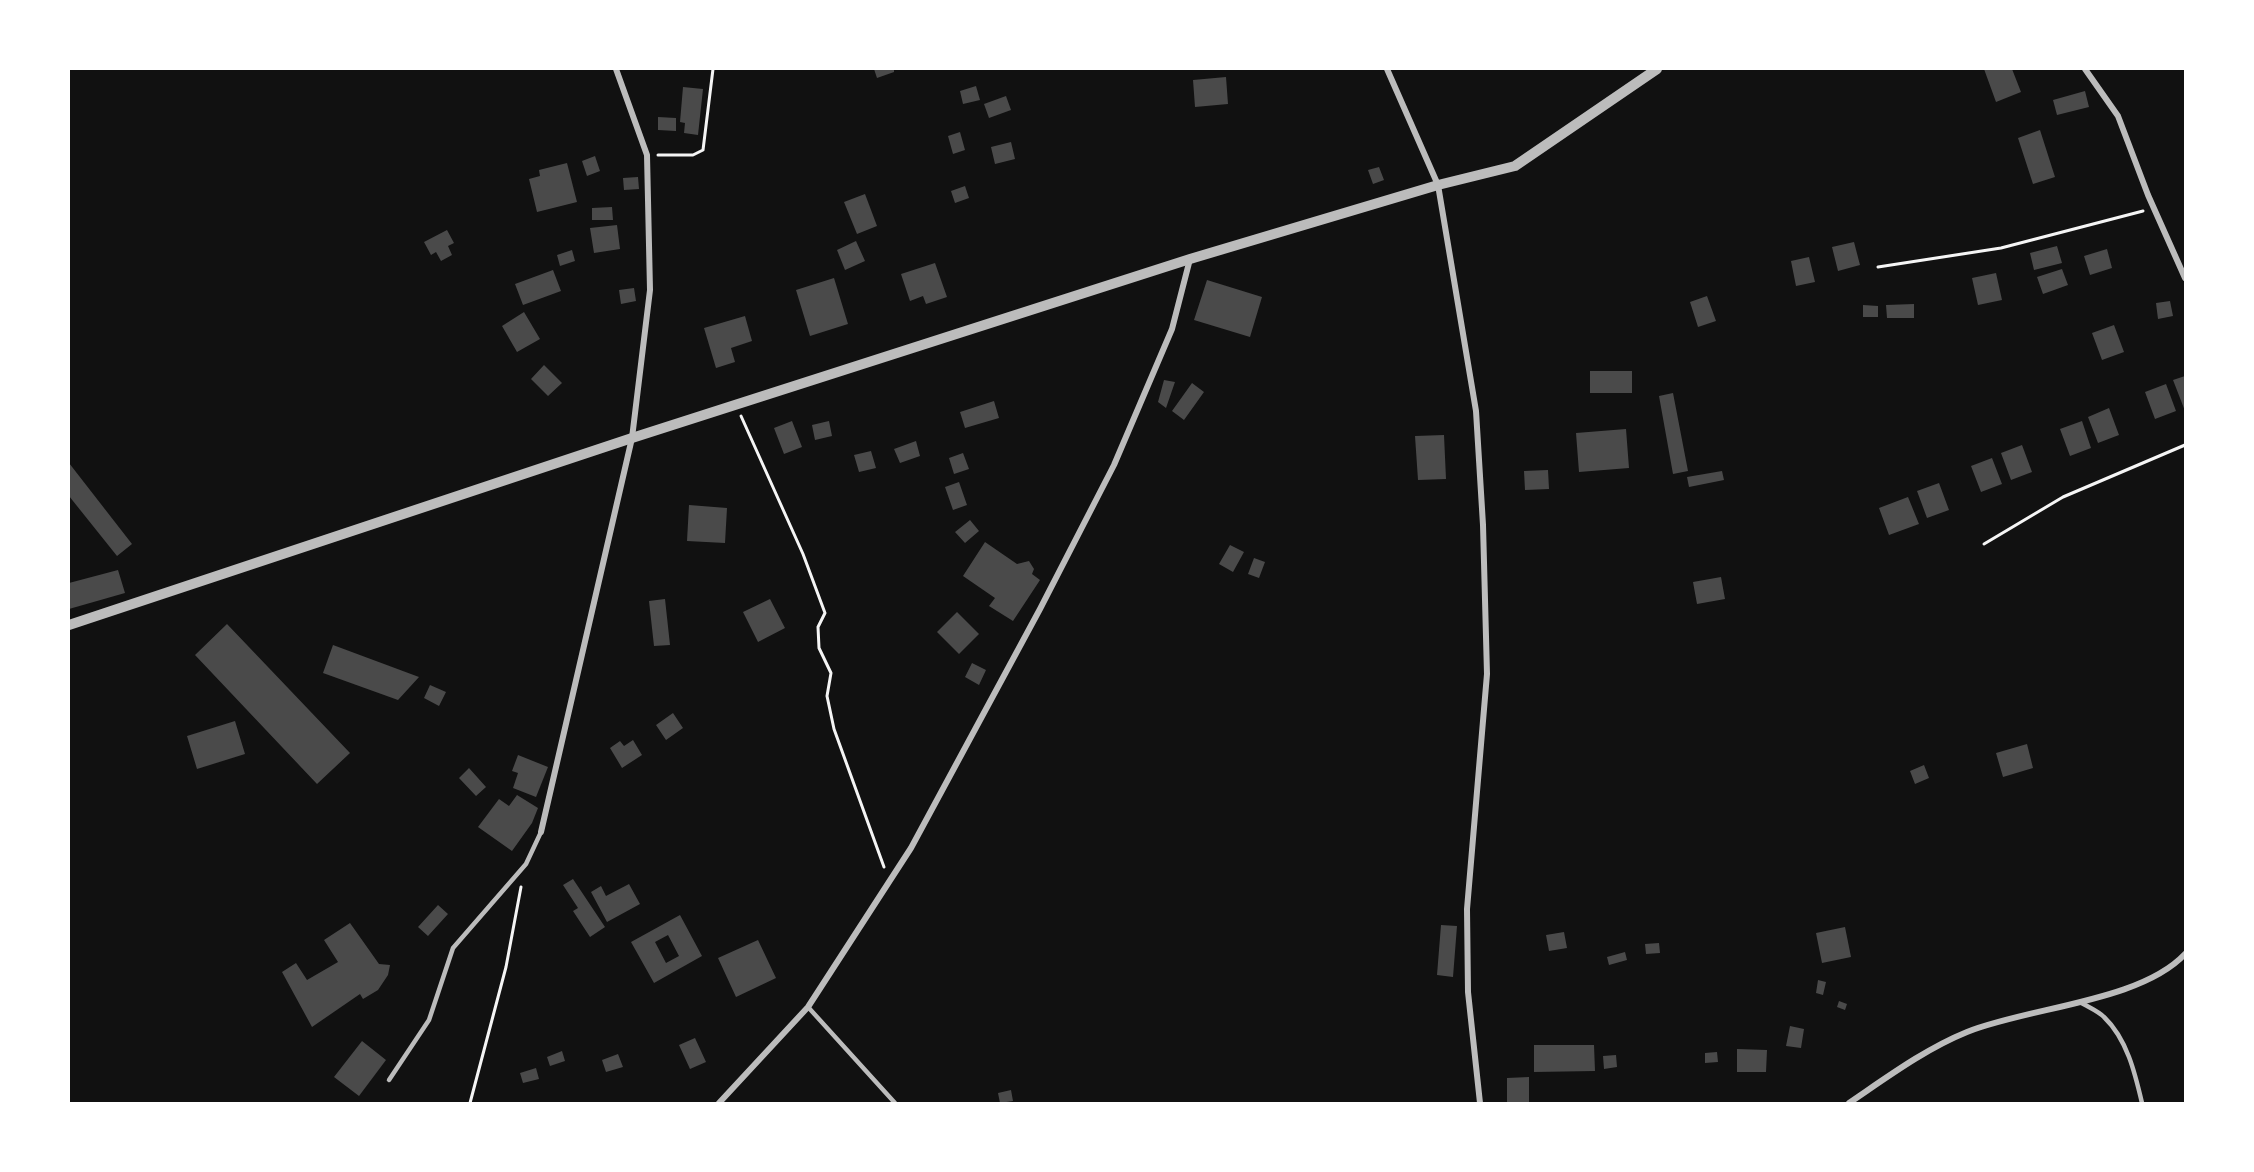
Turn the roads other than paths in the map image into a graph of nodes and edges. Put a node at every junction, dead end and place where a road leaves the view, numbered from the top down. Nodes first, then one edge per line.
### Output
1 (616, 69) edge
2 (1387, 69) edge
3 (1657, 69) edge
4 (2085, 69) edge
5 (1438, 185) junction
6 (1190, 260) junction
7 (2185, 278) edge
8 (632, 438) junction
9 (69, 625) edge
10 (541, 832) joint
11 (2185, 954) edge
12 (2078, 1001) junction
13 (808, 1007) junction
14 (389, 1080) dead end
15 (719, 1103) edge
16 (895, 1103) edge
17 (1480, 1103) edge
18 (1849, 1103) edge
19 (2142, 1103) edge

1 - 8 street
2 - 5 street
3 - 5 street
4 - 7 street
5 - 6 street
5 - 17 street
6 - 8 street
6 - 13 street
8 - 9 street
8 - 10 street
10 - 14 lane
11 - 12 street
12 - 18 street
12 - 19 lane
13 - 15 street
13 - 16 lane

